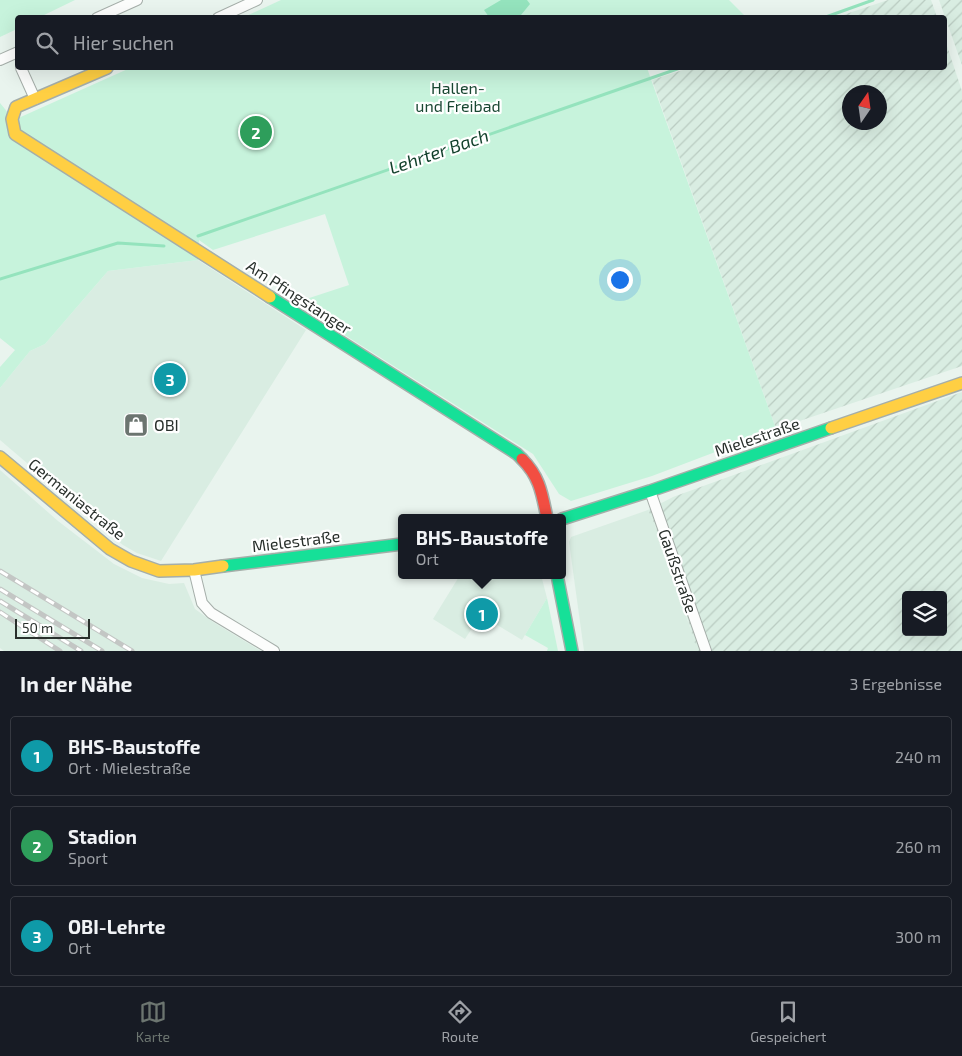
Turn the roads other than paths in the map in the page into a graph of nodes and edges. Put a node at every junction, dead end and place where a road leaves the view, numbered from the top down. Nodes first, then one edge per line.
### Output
1 (137, 0) edge
2 (257, 0) edge
3 (116, 14) edge
4 (224, 15) edge
5 (15, 55) edge
6 (0, 60) edge
7 (22, 70) edge
8 (102, 70) edge
9 (35, 98) junction
10 (962, 383) edge
11 (0, 457) edge
12 (650, 491) junction
13 (546, 514) edge
14 (566, 518) edge
15 (398, 544) edge
16 (194, 570) junction
17 (558, 579) edge
18 (274, 651) edge
19 (572, 651) edge
20 (706, 651) edge

1 - 3 street
2 - 4 street
5 - 6 street
7 - 9 street
8 - 9 street
9 - 13 street, Am Pfingstanger
10 - 12 street, Mielestraße
11 - 16 street, Germaniastraße
12 - 14 street, Mielestraße
12 - 20 street, Gaußstraße
15 - 16 street, Mielestraße
16 - 18 street
17 - 19 street

